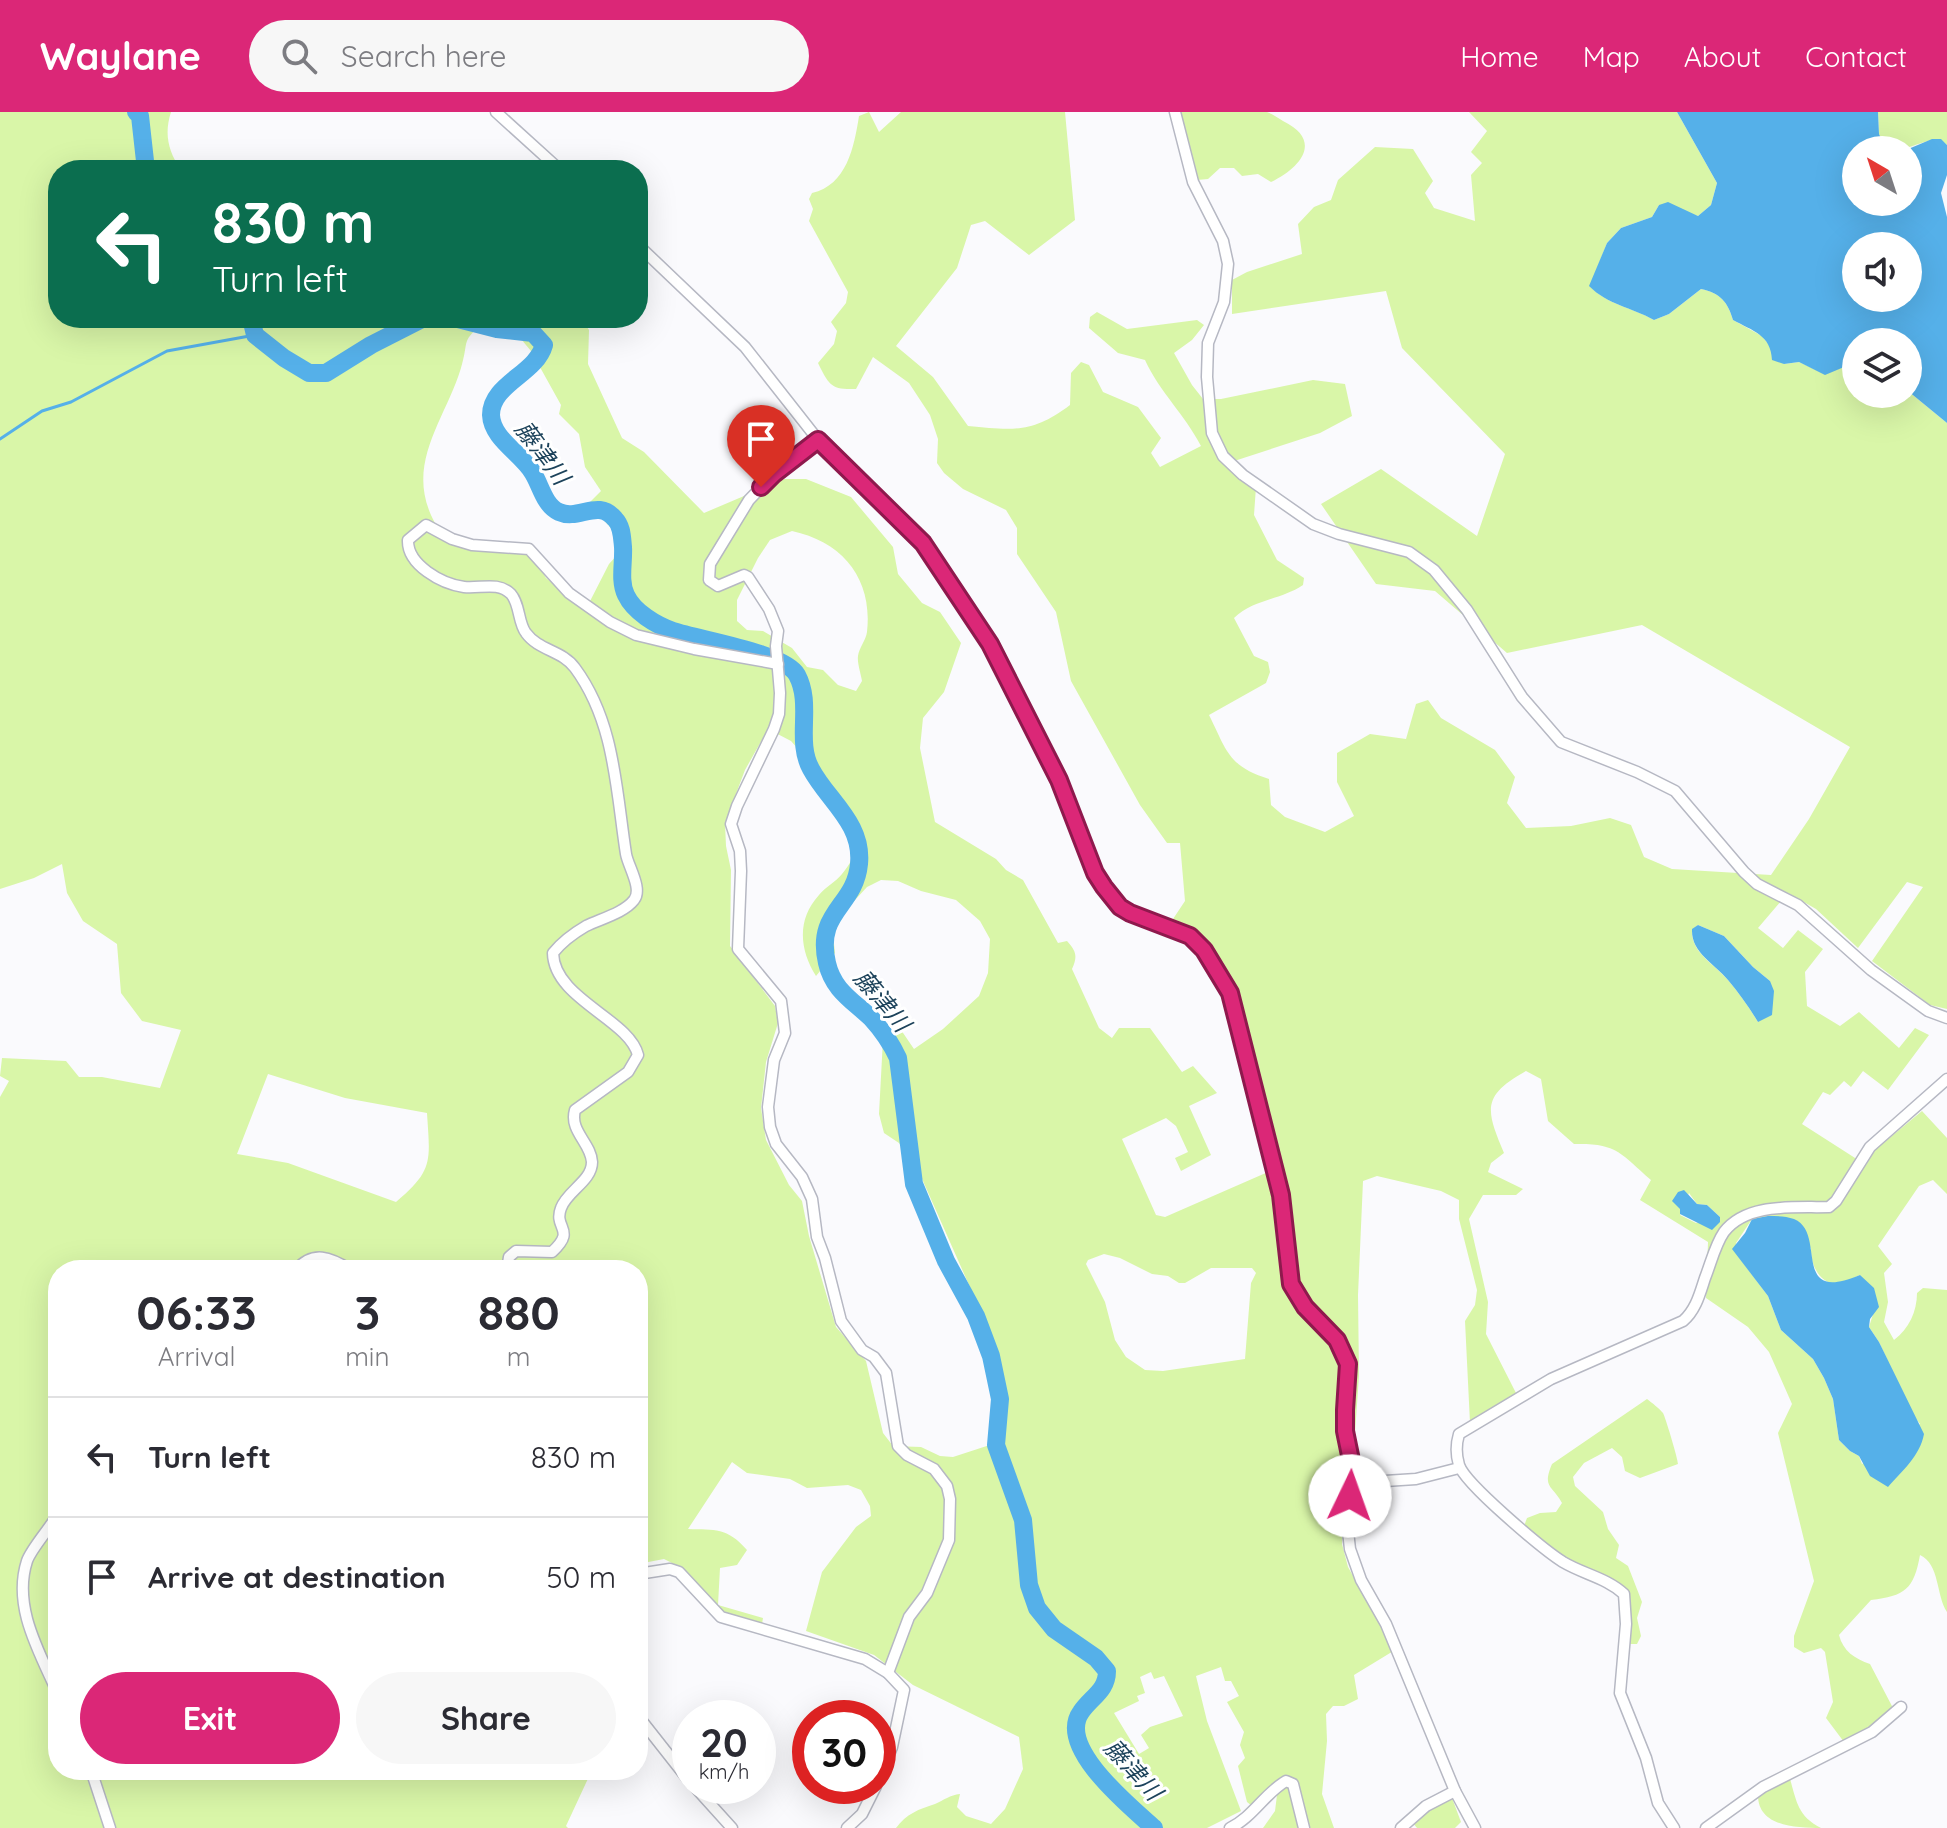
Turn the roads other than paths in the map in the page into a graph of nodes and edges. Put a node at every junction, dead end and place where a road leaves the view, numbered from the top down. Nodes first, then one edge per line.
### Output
1 (496, 112) edge
2 (1175, 112) edge
3 (549, 160) edge
4 (648, 255) edge
5 (818, 440) junction
6 (778, 664) junction
7 (1947, 1018) edge
8 (1947, 1079) edge
9 (306, 1260) edge
10 (332, 1260) edge
11 (509, 1260) edge
12 (1459, 1468) junction
13 (1354, 1483) junction
14 (48, 1533) edge
15 (648, 1572) edge
16 (48, 1671) edge
17 (888, 1673) junction
18 (1901, 1707) dead end
19 (896, 1728) edge
20 (648, 1729) edge
21 (672, 1759) edge
22 (94, 1780) edge
23 (1455, 1791) junction
24 (710, 1804) edge
25 (867, 1804) edge
26 (110, 1828) edge
27 (732, 1828) edge
28 (847, 1828) edge
29 (1230, 1828) edge
30 (1304, 1828) edge
31 (1401, 1828) edge
32 (1475, 1828) edge
33 (1674, 1828) edge
34 (1706, 1828) edge

1 - 3 street
2 - 7 street
4 - 5 street
5 - 6 street
5 - 13 street
6 - 11 street
6 - 17 street
8 - 12 street
9 - 10 street
12 - 13 street
12 - 33 street
13 - 23 street
14 - 16 street
15 - 17 street
17 - 19 street
18 - 34 street
20 - 21 street
22 - 26 street
23 - 31 street
23 - 32 street
24 - 27 street
25 - 28 street
29 - 30 street

